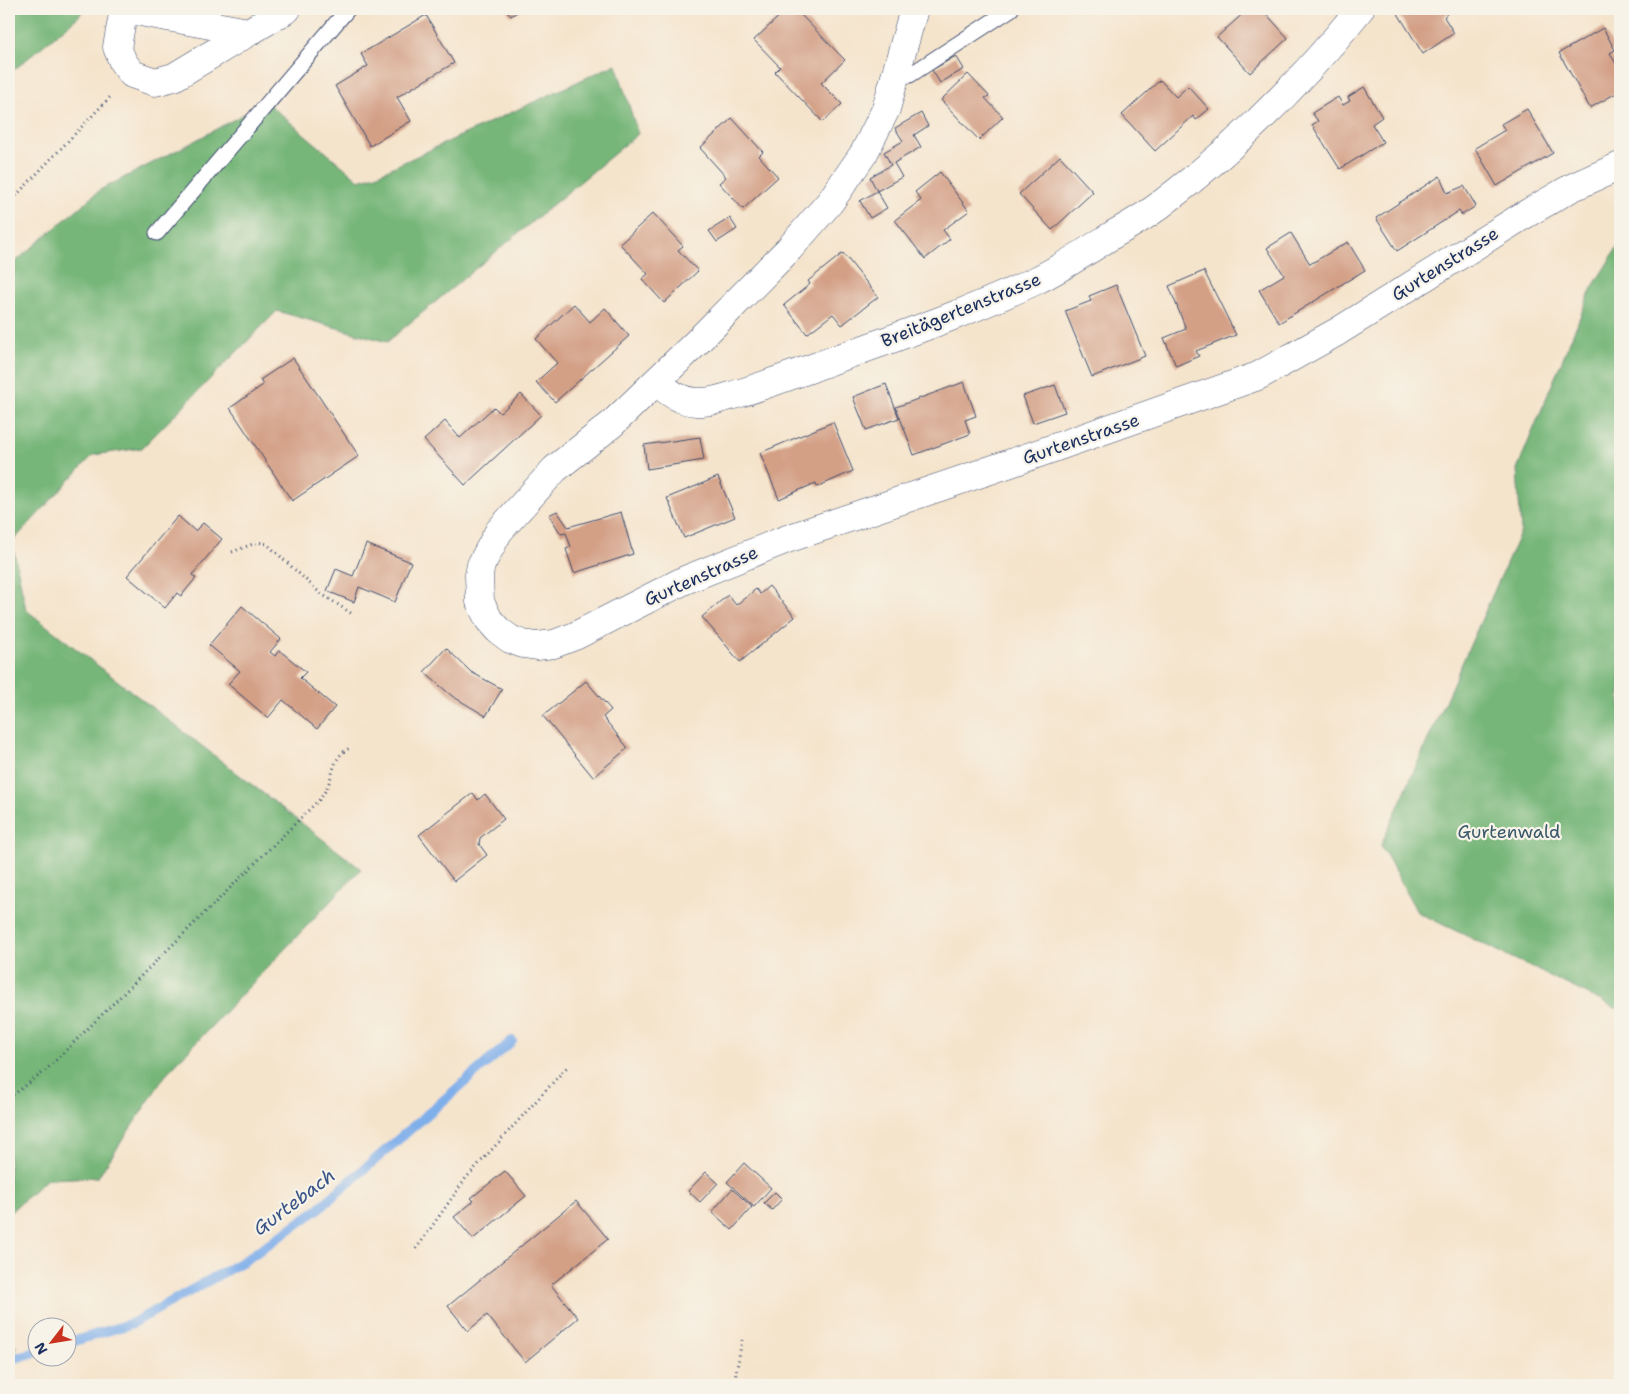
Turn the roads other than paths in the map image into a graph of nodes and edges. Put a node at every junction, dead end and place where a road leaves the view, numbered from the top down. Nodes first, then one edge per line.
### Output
1 (124, 9) edge
2 (287, 9) edge
3 (348, 9) edge
4 (914, 9) edge
5 (1012, 9) edge
6 (1360, 9) edge
7 (248, 32) junction
8 (895, 76) junction
9 (1620, 166) edge
10 (157, 233) dead end
11 (656, 382) junction

1 - 7 street
1 - 7 street
2 - 7 street
3 - 10 lane
4 - 8 street, Gurtenstrasse
5 - 8 lane
6 - 11 street, Breitägertenstrasse
8 - 11 street, Gurtenstrasse
9 - 11 street, Gurtenstrasse

